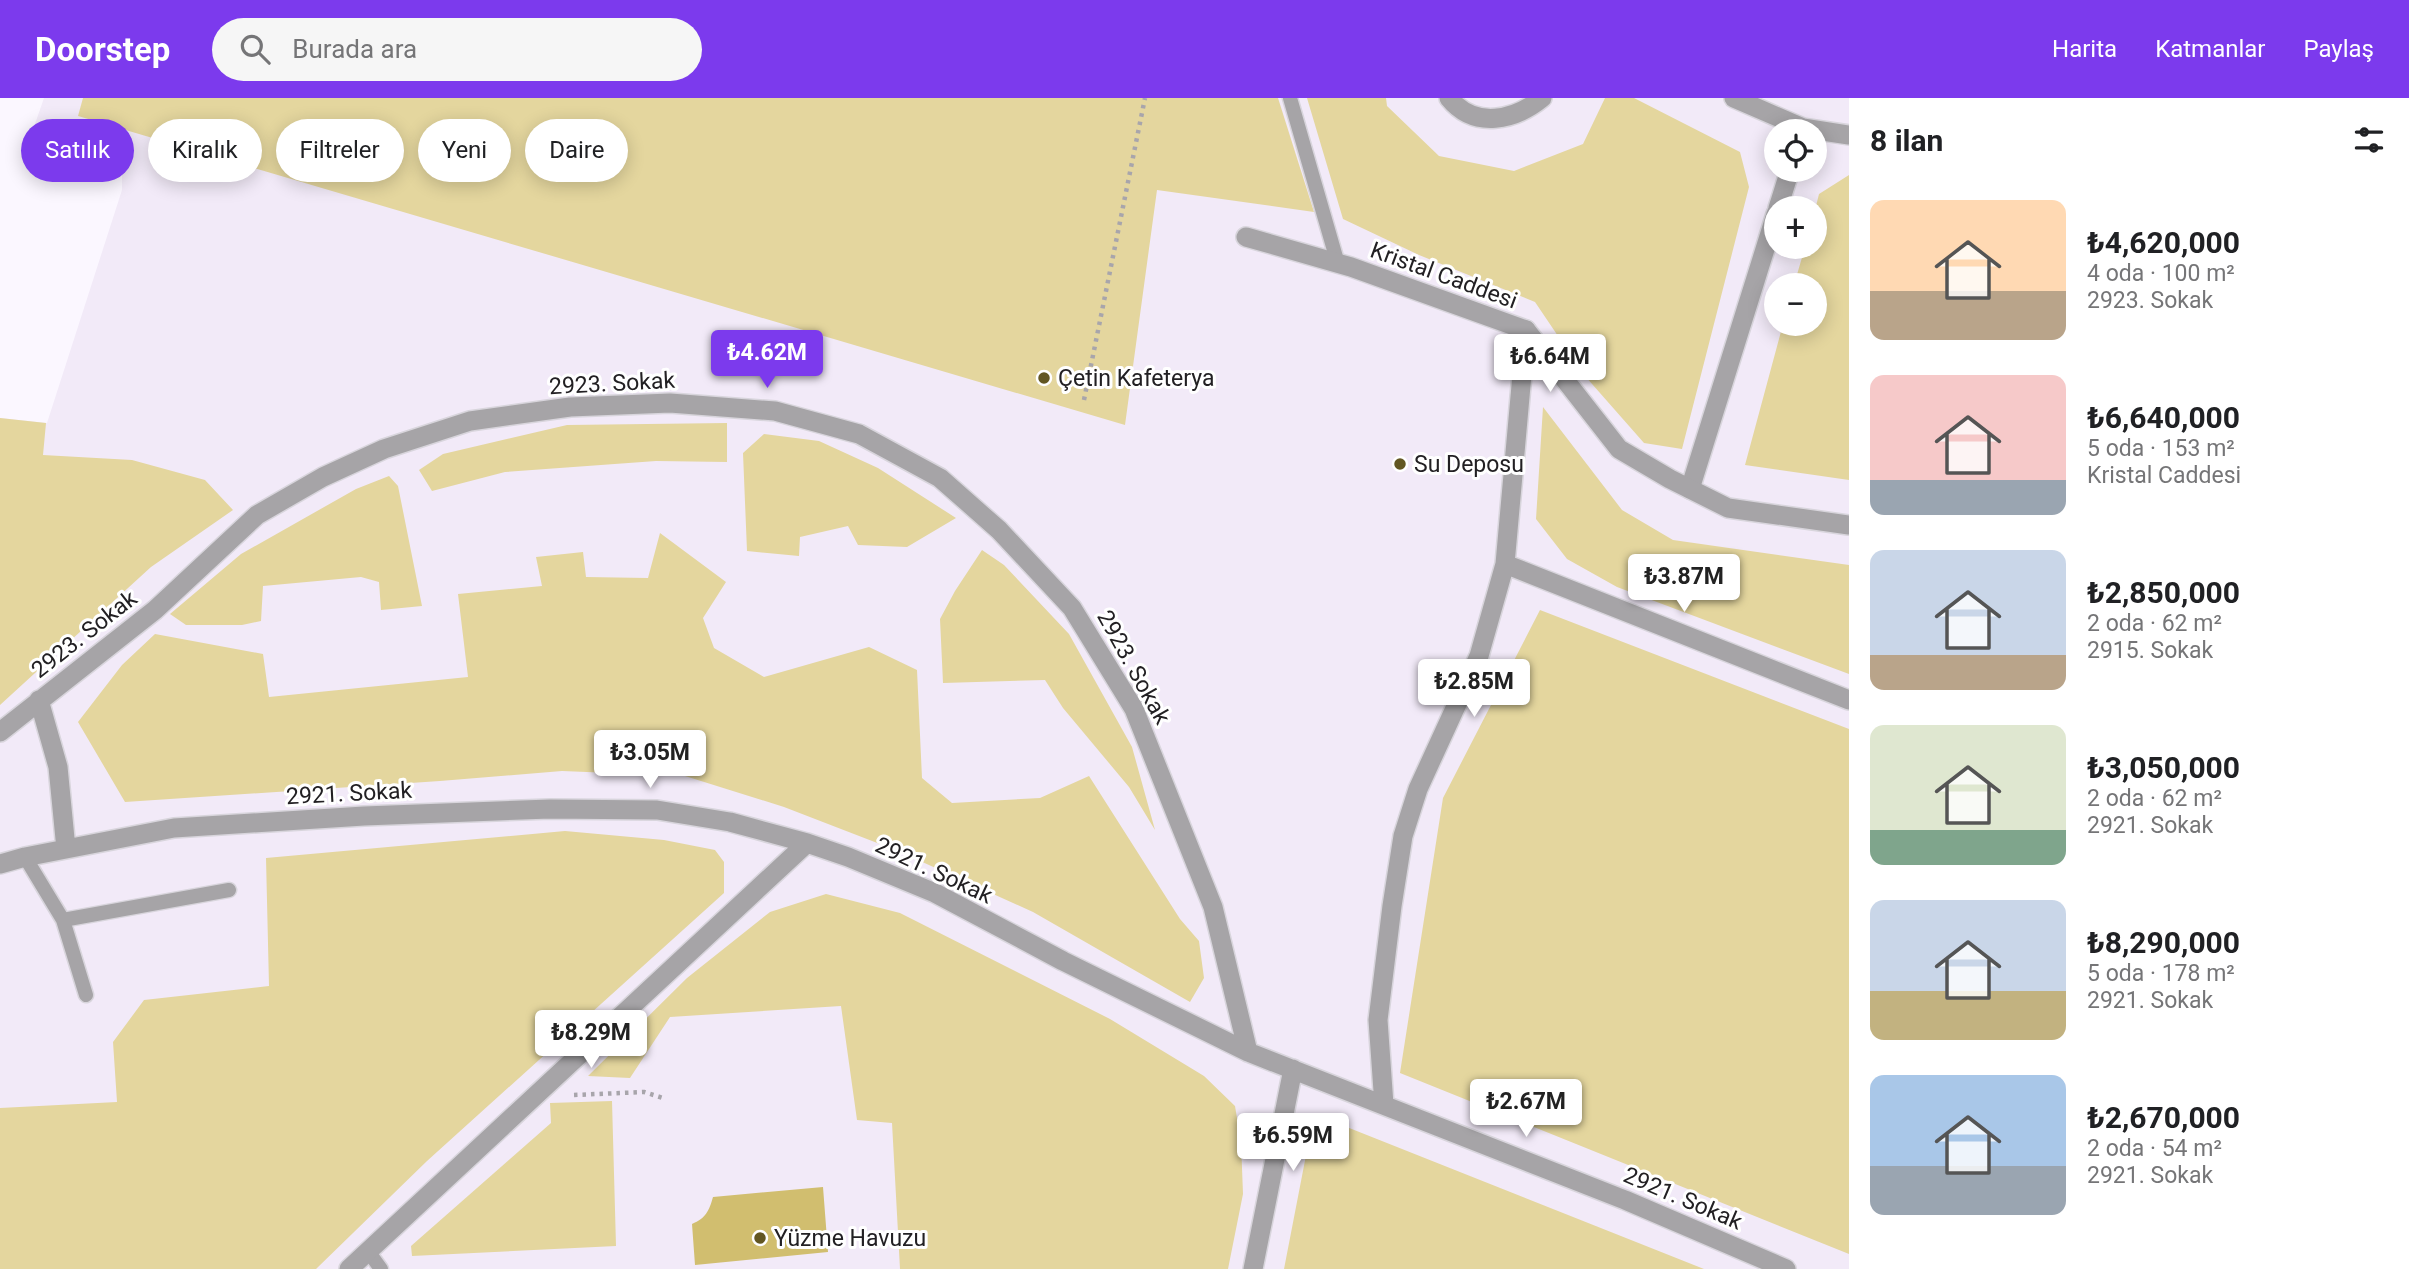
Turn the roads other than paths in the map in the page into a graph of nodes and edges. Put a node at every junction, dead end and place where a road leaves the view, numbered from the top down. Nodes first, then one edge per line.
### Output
1 (1290, 98) edge
2 (1449, 98) edge
3 (1542, 98) edge
4 (1734, 98) edge
5 (1779, 119) edge
6 (1827, 133) edge
7 (1849, 135) edge
8 (1246, 237) dead end
9 (1764, 253) edge
10 (1338, 264) junction
11 (1526, 330) junction
12 (1690, 489) junction
13 (1849, 525) edge
14 (1505, 564) junction
15 (39, 700) junction
16 (1849, 700) edge
17 (0, 732) edge
18 (807, 843) junction
19 (66, 849) junction
20 (25, 857) junction
21 (0, 864) edge
22 (229, 890) dead end
23 (63, 920) junction
24 (86, 995) dead end
25 (1248, 1052) junction
26 (1293, 1069) junction
27 (1384, 1105) junction
28 (368, 1251) junction
29 (349, 1269) edge
30 (381, 1269) edge
31 (1253, 1269) edge
32 (1786, 1269) edge

1 - 10 lane
2 - 3 street
4 - 5 street
6 - 7 street
8 - 10 street, Kristal Caddesi
9 - 12 street
10 - 11 street, Kristal Caddesi
11 - 12 street, Kristal Caddesi
11 - 14 street
12 - 13 street, Kristal Caddesi
14 - 16 street
14 - 27 street
15 - 17 street, 2923. Sokak
15 - 19 street
15 - 25 street, 2923. Sokak
18 - 19 street, 2921. Sokak
18 - 25 street, 2921. Sokak
18 - 28 street
19 - 20 street, 2921. Sokak
20 - 21 street, 2921. Sokak
20 - 23 lane
22 - 23 lane
23 - 24 lane
25 - 26 street, 2921. Sokak
26 - 27 street, 2921. Sokak
26 - 31 street
27 - 32 street, 2921. Sokak
28 - 29 street
28 - 30 lane

